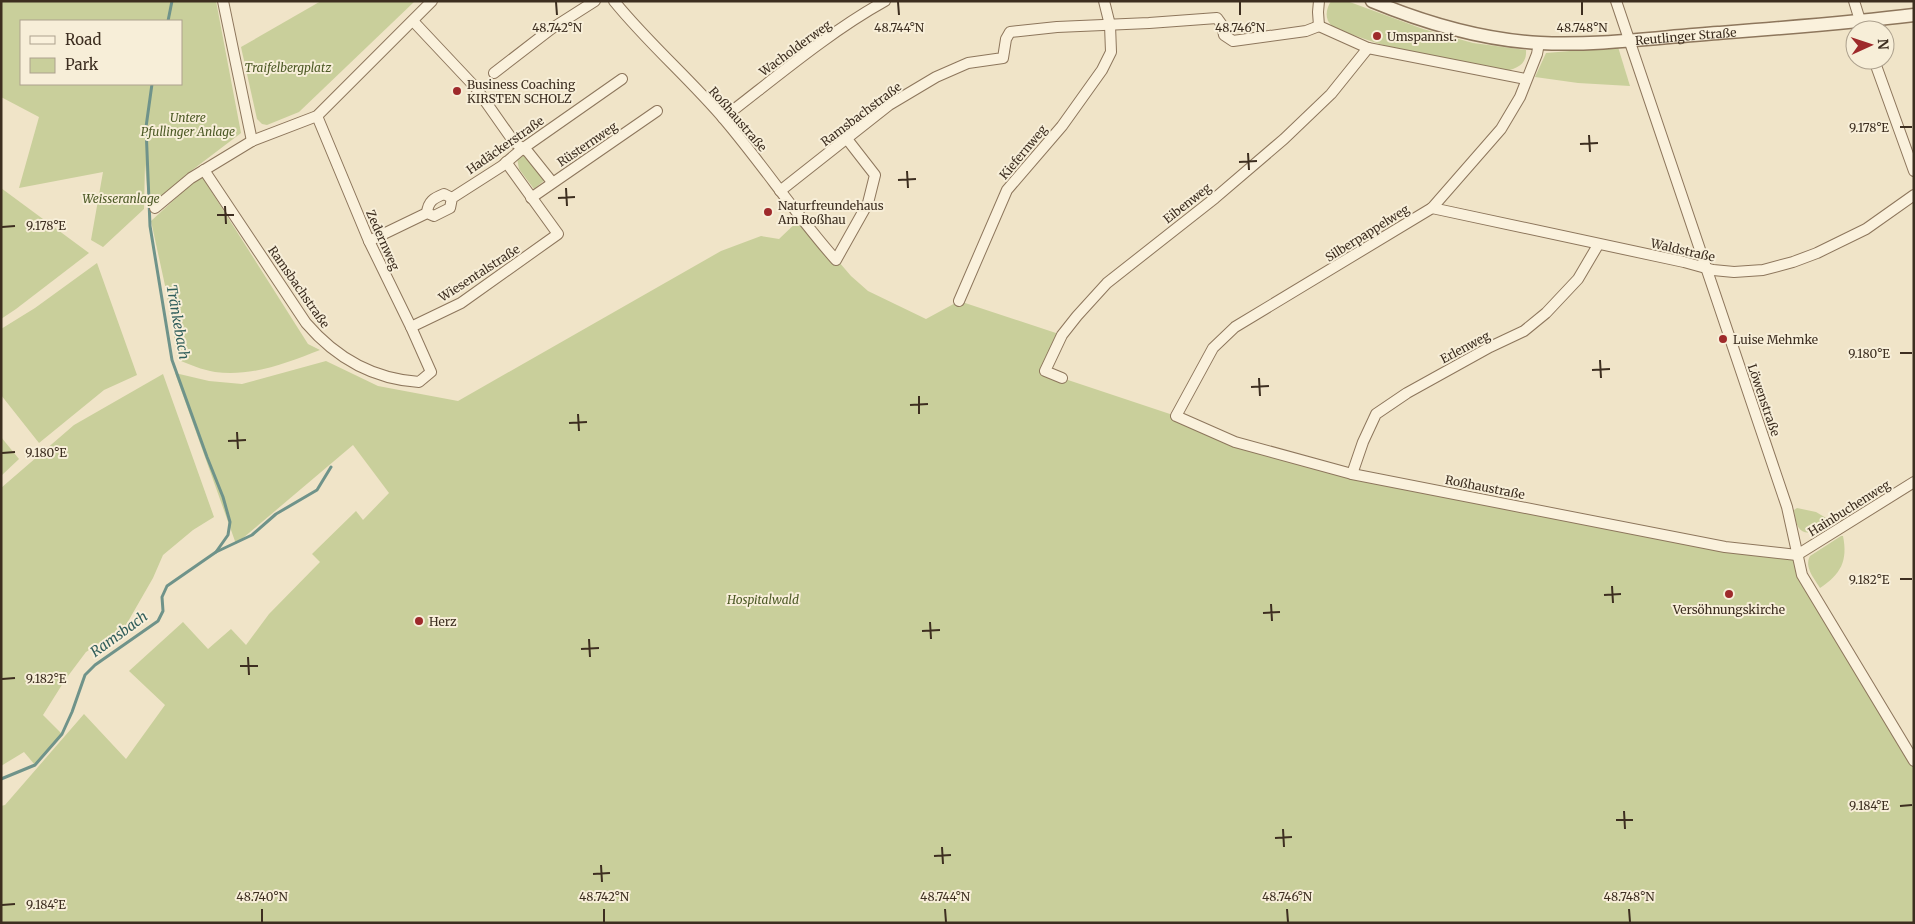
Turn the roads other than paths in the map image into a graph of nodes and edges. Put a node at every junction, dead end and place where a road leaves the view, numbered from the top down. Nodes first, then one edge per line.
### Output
1 (223, 1) edge
2 (432, 1) edge
3 (595, 1) edge
4 (614, 1) edge
5 (885, 1) edge
6 (1104, 1) edge
7 (1319, 1) edge
8 (1372, 1) edge
9 (1616, 1) edge
10 (1854, 1) edge
11 (1914, 15) edge
12 (1860, 20) edge
13 (1890, 20) edge
14 (413, 21) junction
15 (1110, 25) junction
16 (1319, 26) junction
17 (1845, 27) edge
18 (1629, 40) junction
19 (1539, 43) junction
20 (1368, 48) junction
21 (1878, 70) edge
22 (494, 73) dead end
23 (622, 79) dead end
24 (1526, 79) junction
25 (657, 112) dead end
26 (317, 116) junction
27 (723, 118) junction
28 (847, 139) junction
29 (252, 141) junction
30 (522, 148) junction
31 (506, 162) junction
32 (204, 170) junction
33 (1914, 171) edge
34 (552, 182) junction
35 (780, 191) junction
36 (1914, 195) edge
37 (452, 198) junction
38 (531, 198) junction
39 (155, 208) dead end
40 (1432, 208) junction
41 (427, 213) junction
42 (369, 241) junction
43 (1598, 245) junction
44 (1706, 268) junction
45 (959, 301) dead end
46 (411, 327) junction
47 (431, 372) joint
48 (1062, 378) dead end
49 (1176, 416) joint
50 (1352, 474) junction
51 (1914, 482) edge
52 (1797, 555) junction
53 (1914, 761) edge

1 - 29 street
2 - 14 street
3 - 22 street
4 - 27 street, Roßhaustraße
5 - 27 street, Wacholderweg
6 - 15 street
7 - 16 street
8 - 19 street, Reutlinger Straße
9 - 18 street, Löwenstraße
10 - 12 street
11 - 13 street, Reutlinger Straße
14 - 26 street
14 - 30 street
15 - 16 street, Ramsbachstraße
15 - 28 street, Ramsbachstraße
15 - 45 street, Kiefernweg
16 - 20 street
17 - 18 street, Reutlinger Straße
18 - 19 street, Reutlinger Straße
18 - 44 street, Löwenstraße
19 - 24 street, Silberpappelweg
20 - 24 street
20 - 48 street, Eibenweg
21 - 33 street
23 - 30 street, Hadäckerstraße
24 - 40 street, Silberpappelweg
25 - 34 street, Rüsternweg
26 - 29 street
26 - 42 street, Zedernweg
27 - 35 street, Roßhaustraße
28 - 35 street, Ramsbachstraße
28 - 35 street, Roßhaustraße
29 - 32 street
30 - 31 street, Hadäckerstraße
30 - 34 street
31 - 37 street, Hadäckerstraße
31 - 38 street
32 - 39 street
32 - 47 street, Ramsbachstraße
34 - 38 street, Rüsternweg
36 - 44 street, Waldstraße
37 - 41 street, Hadäckerstraße
37 - 41 street, Hadäckerstraße
38 - 46 street, Wiesentalstraße
40 - 43 street, Waldstraße
40 - 49 street, Silberpappelweg
41 - 42 street, Hadäckerstraße
42 - 46 street, Zedernweg
43 - 44 street, Waldstraße
43 - 50 street, Erlenweg
44 - 52 street, Löwenstraße
46 - 47 street, Zedernweg
49 - 50 street, Roßhaustraße
50 - 52 street, Roßhaustraße
51 - 52 street, Hainbuchenweg
52 - 53 street, Löwenstraße

